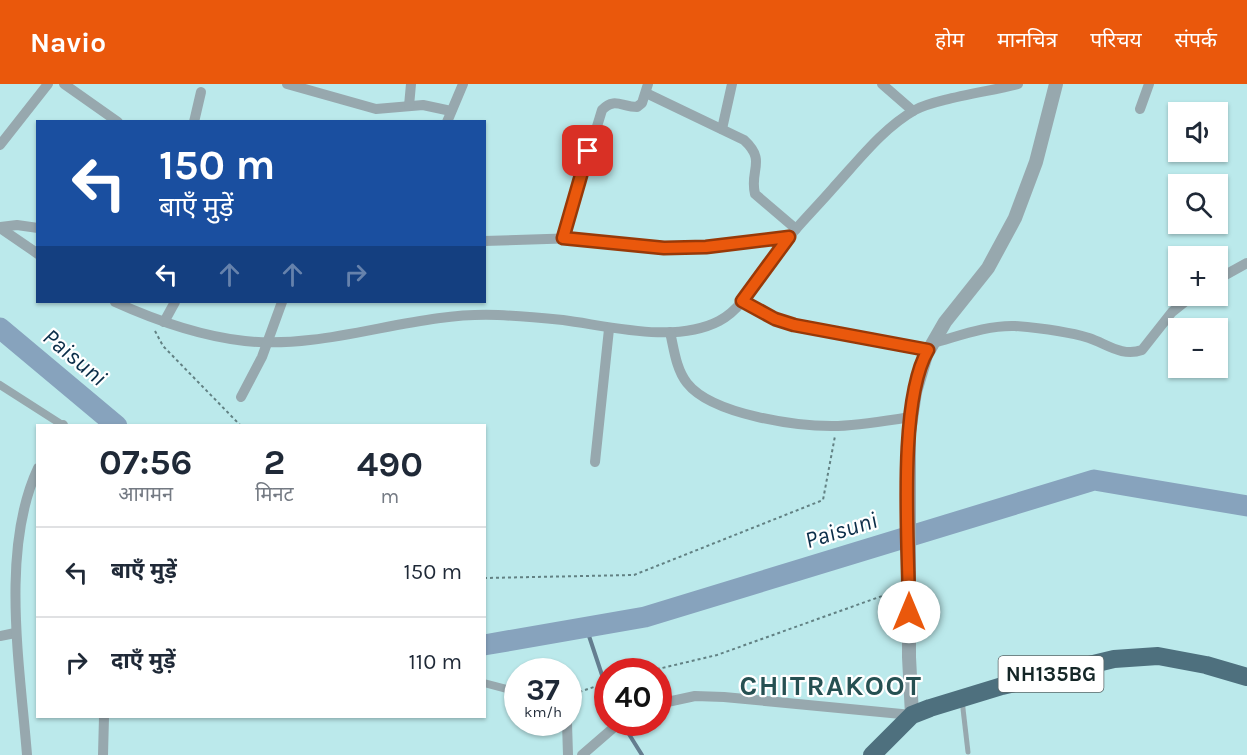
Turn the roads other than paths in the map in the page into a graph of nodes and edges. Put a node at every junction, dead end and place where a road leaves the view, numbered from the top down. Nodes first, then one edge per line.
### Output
1 (48, 84) edge
2 (64, 84) edge
3 (287, 84) edge
4 (411, 84) edge
5 (463, 84) edge
6 (732, 84) edge
7 (1018, 84) edge
8 (1056, 84) edge
9 (1149, 84) edge
10 (887, 86) edge
11 (647, 88) edge
12 (201, 92) dead end
13 (409, 106) junction
14 (1140, 109) dead end
15 (913, 111) junction
16 (449, 116) edge
17 (115, 120) edge
18 (194, 120) edge
19 (722, 129) junction
20 (0, 145) edge
21 (0, 227) edge
22 (36, 228) edge
23 (792, 233) junction
24 (563, 238) junction
25 (486, 241) edge
26 (36, 253) edge
27 (1247, 263) edge
28 (1228, 273) edge
29 (742, 301) junction
30 (117, 303) edge
31 (174, 303) edge
32 (282, 303) edge
33 (1180, 306) edge
34 (164, 322) junction
35 (609, 329) junction
36 (670, 332) junction
37 (266, 342) junction
38 (931, 347) junction
39 (0, 385) edge
40 (241, 397) dead end
41 (910, 417) junction
42 (60, 424) edge
43 (595, 462) dead end
44 (36, 473) edge
45 (15, 633) junction
46 (0, 636) edge
47 (1247, 677) edge
48 (486, 684) edge
49 (504, 688) edge
50 (962, 698) junction
51 (672, 701) edge
52 (912, 715) junction
53 (104, 718) edge
54 (567, 736) edge
55 (604, 736) edge
56 (968, 752) dead end
57 (27, 755) edge
58 (103, 755) edge
59 (568, 755) edge
60 (582, 755) edge
61 (872, 755) edge

1 - 20 street
2 - 17 street
3 - 13 street
4 - 13 street
5 - 16 street
6 - 19 street
7 - 15 street
8 - 38 street
9 - 14 street
10 - 15 street
11 - 19 street
11 - 24 street
12 - 18 street
13 - 16 street
15 - 23 street
19 - 23 street
21 - 22 street
21 - 26 street
23 - 24 street
23 - 29 street
24 - 25 street
27 - 28 street
29 - 36 street
29 - 38 street
30 - 34 street
31 - 34 street
32 - 37 street
33 - 38 street
34 - 37 street
35 - 36 street
35 - 37 street
35 - 43 street
36 - 41 street
37 - 40 street
38 - 41 street
39 - 42 street
41 - 52 street
44 - 45 street
45 - 46 street
45 - 57 street
47 - 50 highway, NH135BG
48 - 49 street
50 - 52 highway, NH135BG
50 - 56 lane
51 - 52 street
52 - 61 highway, NH135BG
53 - 58 street
54 - 59 street
55 - 60 street

